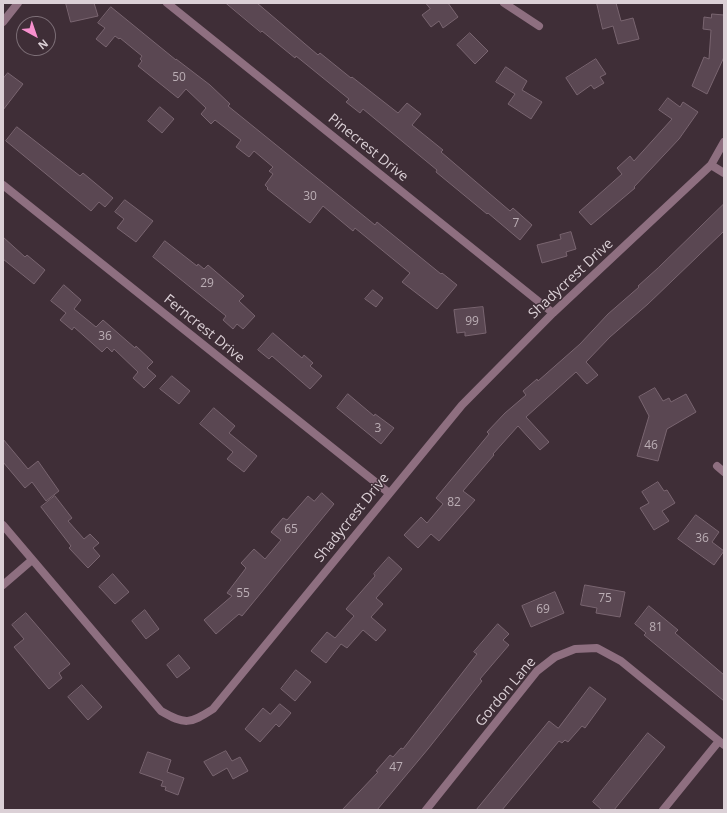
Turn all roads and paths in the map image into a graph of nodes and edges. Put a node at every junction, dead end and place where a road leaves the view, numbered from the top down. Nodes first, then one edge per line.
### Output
1 (18, 3) edge
2 (167, 3) edge
3 (504, 3) edge
4 (3, 22) edge
5 (539, 26) dead end
6 (724, 142) edge
7 (712, 165) junction
8 (724, 173) edge
9 (3, 185) edge
10 (553, 312) junction
11 (717, 466) dead end
12 (724, 472) edge
13 (389, 493) junction
14 (3, 525) edge
15 (32, 560) junction
16 (3, 585) edge
17 (722, 743) edge
18 (426, 810) edge
19 (663, 810) edge

1 - 4 street
2 - 10 street, Pinecrest Drive
3 - 5 street
6 - 7 street, Shadycrest Drive
7 - 8 street
7 - 10 street, Shadycrest Drive
9 - 13 street, Ferncrest Drive
10 - 13 street, Shadycrest Drive
11 - 12 street
13 - 15 street, Shadycrest Drive
14 - 15 street, Shadycrest Drive
15 - 16 street
17 - 18 street, Gordon Lane
17 - 19 street

